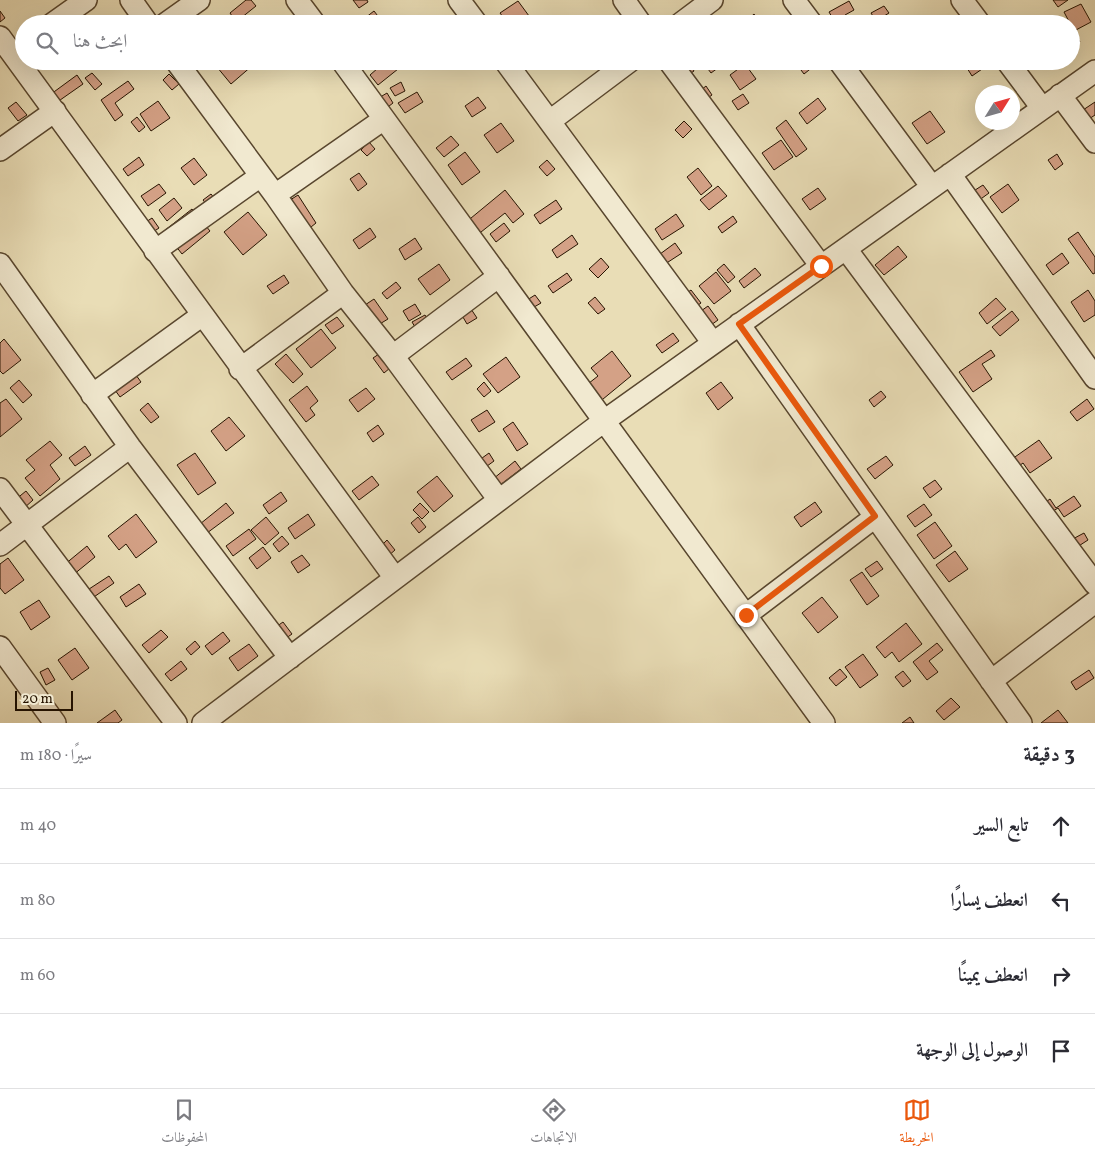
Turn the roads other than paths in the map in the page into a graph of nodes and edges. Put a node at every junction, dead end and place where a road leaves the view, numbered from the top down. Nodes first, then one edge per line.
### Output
1 (86, 0) edge
2 (131, 0) edge
3 (199, 0) edge
4 (298, 0) edge
5 (459, 0) edge
6 (624, 0) edge
7 (712, 0) edge
8 (794, 0) edge
9 (962, 0) edge
10 (65, 15) edge
11 (142, 15) edge
12 (178, 15) edge
13 (309, 15) edge
14 (470, 15) edge
15 (635, 15) edge
16 (692, 15) edge
17 (805, 15) edge
18 (973, 15) edge
19 (28, 70) edge
20 (182, 70) edge
21 (349, 70) edge
22 (512, 70) edge
23 (618, 70) edge
24 (676, 70) edge
25 (847, 70) edge
26 (1014, 70) edge
27 (1095, 71) edge
28 (1060, 95) junction
29 (1042, 108) junction
30 (55, 111) junction
31 (384, 119) junction
32 (550, 121) junction
33 (1095, 142) edge
34 (0, 150) edge
35 (950, 174) junction
36 (259, 177) junction
37 (932, 187) junction
38 (275, 195) junction
39 (846, 248) junction
40 (154, 251) junction
41 (0, 264) edge
42 (821, 266) junction
43 (499, 276) junction
44 (343, 293) junction
45 (201, 316) junction
46 (739, 324) junction
47 (713, 343) junction
48 (393, 356) junction
49 (240, 369) junction
50 (1095, 378) edge
51 (92, 395) junction
52 (604, 421) junction
53 (130, 447) junction
54 (0, 489) edge
55 (499, 500) junction
56 (875, 516) junction
57 (27, 524) junction
58 (0, 545) edge
59 (395, 578) junction
60 (1095, 584) edge
61 (1095, 602) edge
62 (746, 615) junction
63 (0, 647) edge
64 (290, 658) junction
65 (991, 681) junction
66 (54, 723) edge
67 (176, 723) edge
68 (203, 723) edge
69 (824, 723) edge
70 (1021, 723) edge

1 - 10 street
2 - 11 street
3 - 12 street
4 - 13 street
5 - 14 street
6 - 15 street
7 - 16 street
8 - 17 street
9 - 18 street
19 - 30 street
20 - 36 street
21 - 31 street
22 - 32 street
23 - 32 street
24 - 42 street
25 - 37 street
26 - 29 street
27 - 28 street
28 - 29 street
28 - 33 street
29 - 35 street
30 - 34 street
30 - 40 street
31 - 38 street
31 - 43 street
32 - 47 street
35 - 37 street
35 - 50 street
36 - 38 street
36 - 40 street
37 - 39 street
38 - 44 street
39 - 42 street
39 - 60 street
40 - 45 street
41 - 51 street
42 - 46 street
43 - 48 street
43 - 52 street
44 - 48 street
44 - 49 street
45 - 49 street
45 - 51 street
46 - 47 street
46 - 56 street
47 - 52 street
48 - 55 street
49 - 59 street
51 - 53 street
52 - 55 street
52 - 62 street
53 - 57 street
53 - 64 street
54 - 57 street
55 - 59 street
56 - 62 street
56 - 65 street
57 - 58 street
57 - 67 street
59 - 64 street
61 - 65 street
62 - 69 street
63 - 66 street
64 - 68 street
65 - 70 street

